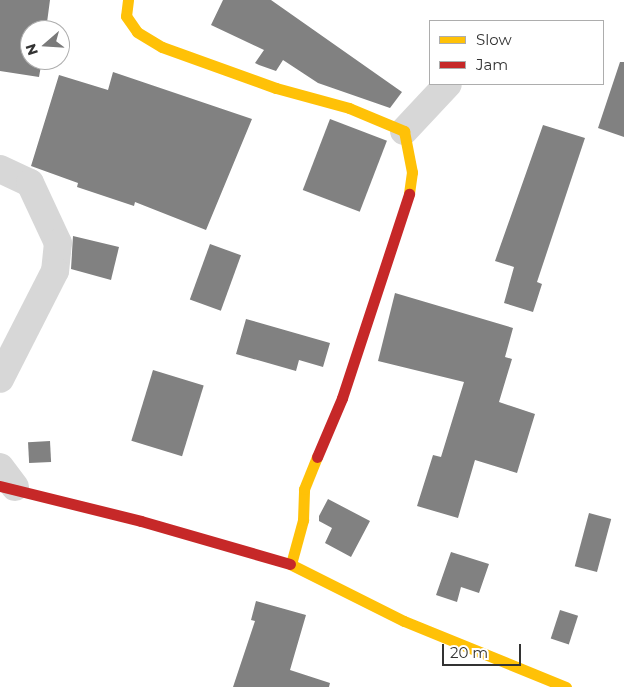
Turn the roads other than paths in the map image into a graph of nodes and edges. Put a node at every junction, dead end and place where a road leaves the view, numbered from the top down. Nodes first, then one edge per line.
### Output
1 (128, 0) edge
2 (447, 85) edge
3 (404, 131) junction
4 (0, 169) edge
5 (0, 379) edge
6 (5, 480) edge
7 (291, 564) junction
8 (566, 687) edge

1 - 3 street
2 - 3 street
3 - 7 street
4 - 5 street
6 - 7 street
7 - 8 street

